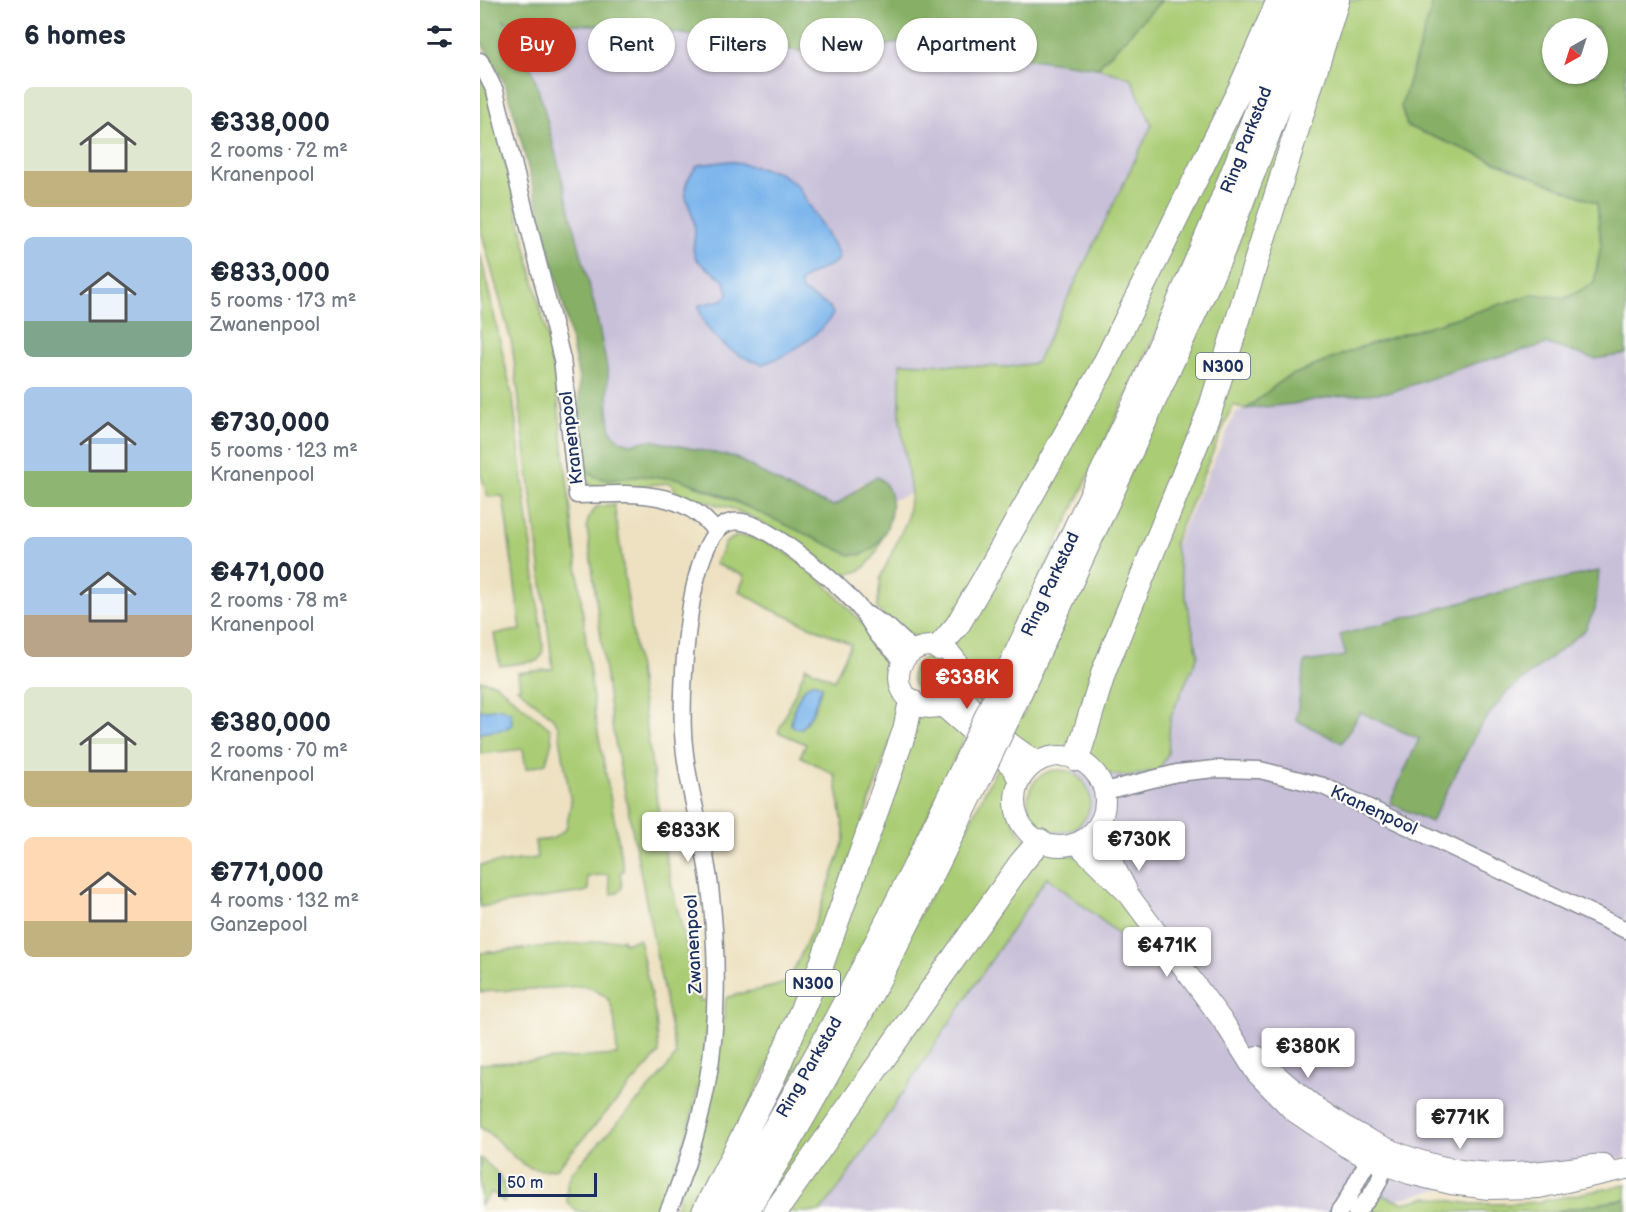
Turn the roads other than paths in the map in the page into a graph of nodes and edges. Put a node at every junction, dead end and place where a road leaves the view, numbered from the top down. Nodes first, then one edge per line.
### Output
1 (1279, 0) edge
2 (1300, 0) edge
3 (1320, 0) edge
4 (1338, 0) edge
5 (480, 61) edge
6 (715, 531) junction
7 (938, 648) junction
8 (908, 657) junction
9 (959, 688) junction
10 (911, 701) junction
11 (942, 706) junction
12 (1000, 712) junction
13 (1077, 759) junction
14 (1039, 761) junction
15 (971, 773) junction
16 (1019, 781) junction
17 (1105, 791) junction
18 (1095, 830) junction
19 (1040, 842) junction
20 (1077, 844) junction
21 (1129, 894) junction
22 (1626, 930) edge
23 (1379, 1157) junction
24 (1626, 1164) edge
25 (1626, 1169) edge
26 (668, 1212) edge
27 (704, 1212) edge
28 (724, 1212) edge
29 (746, 1212) edge
30 (775, 1212) edge
31 (1338, 1212) edge
32 (1356, 1212) edge

1 - 7 highway
2 - 12 highway, Ring Parkstad / N300
3 - 12 highway, Ring Parkstad / N300
4 - 13 highway, N300
5 - 6 street, Kranenpool
6 - 8 street
6 - 26 street, Zwanenpool
7 - 8 main road
7 - 9 main road
8 - 10 main road
9 - 11 main road
9 - 14 main road
10 - 11 main road
10 - 27 highway, N300
11 - 16 main road
12 - 15 highway, Ring Parkstad / N300, bridge
13 - 14 main road
13 - 17 main road
14 - 16 main road
15 - 28 highway, Ring Parkstad / N300
15 - 29 highway, Ring Parkstad / N300
16 - 19 main road
17 - 18 main road
17 - 22 street, Kranenpool
18 - 20 main road
18 - 21 main road
19 - 20 main road
19 - 30 highway
20 - 21 main road
21 - 23 main road
23 - 24 main road
23 - 25 main road
23 - 31 street
23 - 32 street

